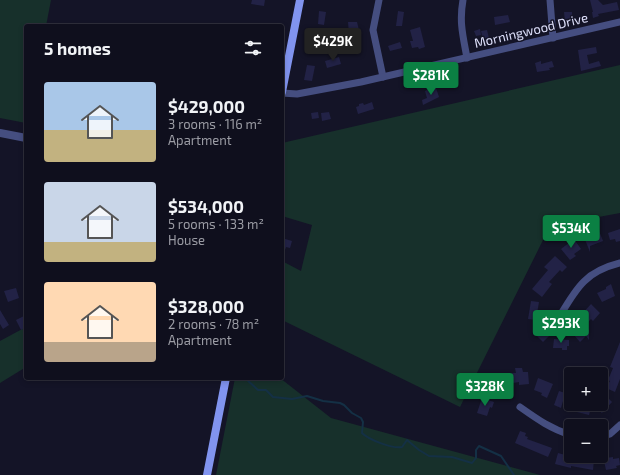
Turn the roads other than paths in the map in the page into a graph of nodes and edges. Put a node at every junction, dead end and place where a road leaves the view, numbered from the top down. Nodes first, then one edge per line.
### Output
1 (300, 0) edge
2 (379, 0) edge
3 (463, 0) edge
4 (550, 0) edge
5 (620, 22) edge
6 (553, 38) junction
7 (467, 58) junction
8 (383, 77) junction
9 (284, 83) edge
10 (284, 93) edge
11 (0, 133) edge
12 (24, 138) edge
13 (620, 263) edge
14 (558, 319) dead end
15 (226, 380) edge
16 (520, 407) dead end
17 (620, 425) edge
18 (564, 433) edge
19 (608, 435) edge
20 (207, 475) edge

1 - 9 main road
2 - 8 street
3 - 7 street
4 - 6 street
5 - 6 street, Morningwood Drive
6 - 7 street, Morningwood Drive
7 - 8 street, Morningwood Drive
8 - 10 street, Morningwood Drive
11 - 12 street
13 - 14 street
15 - 20 main road
16 - 18 street
17 - 19 street

